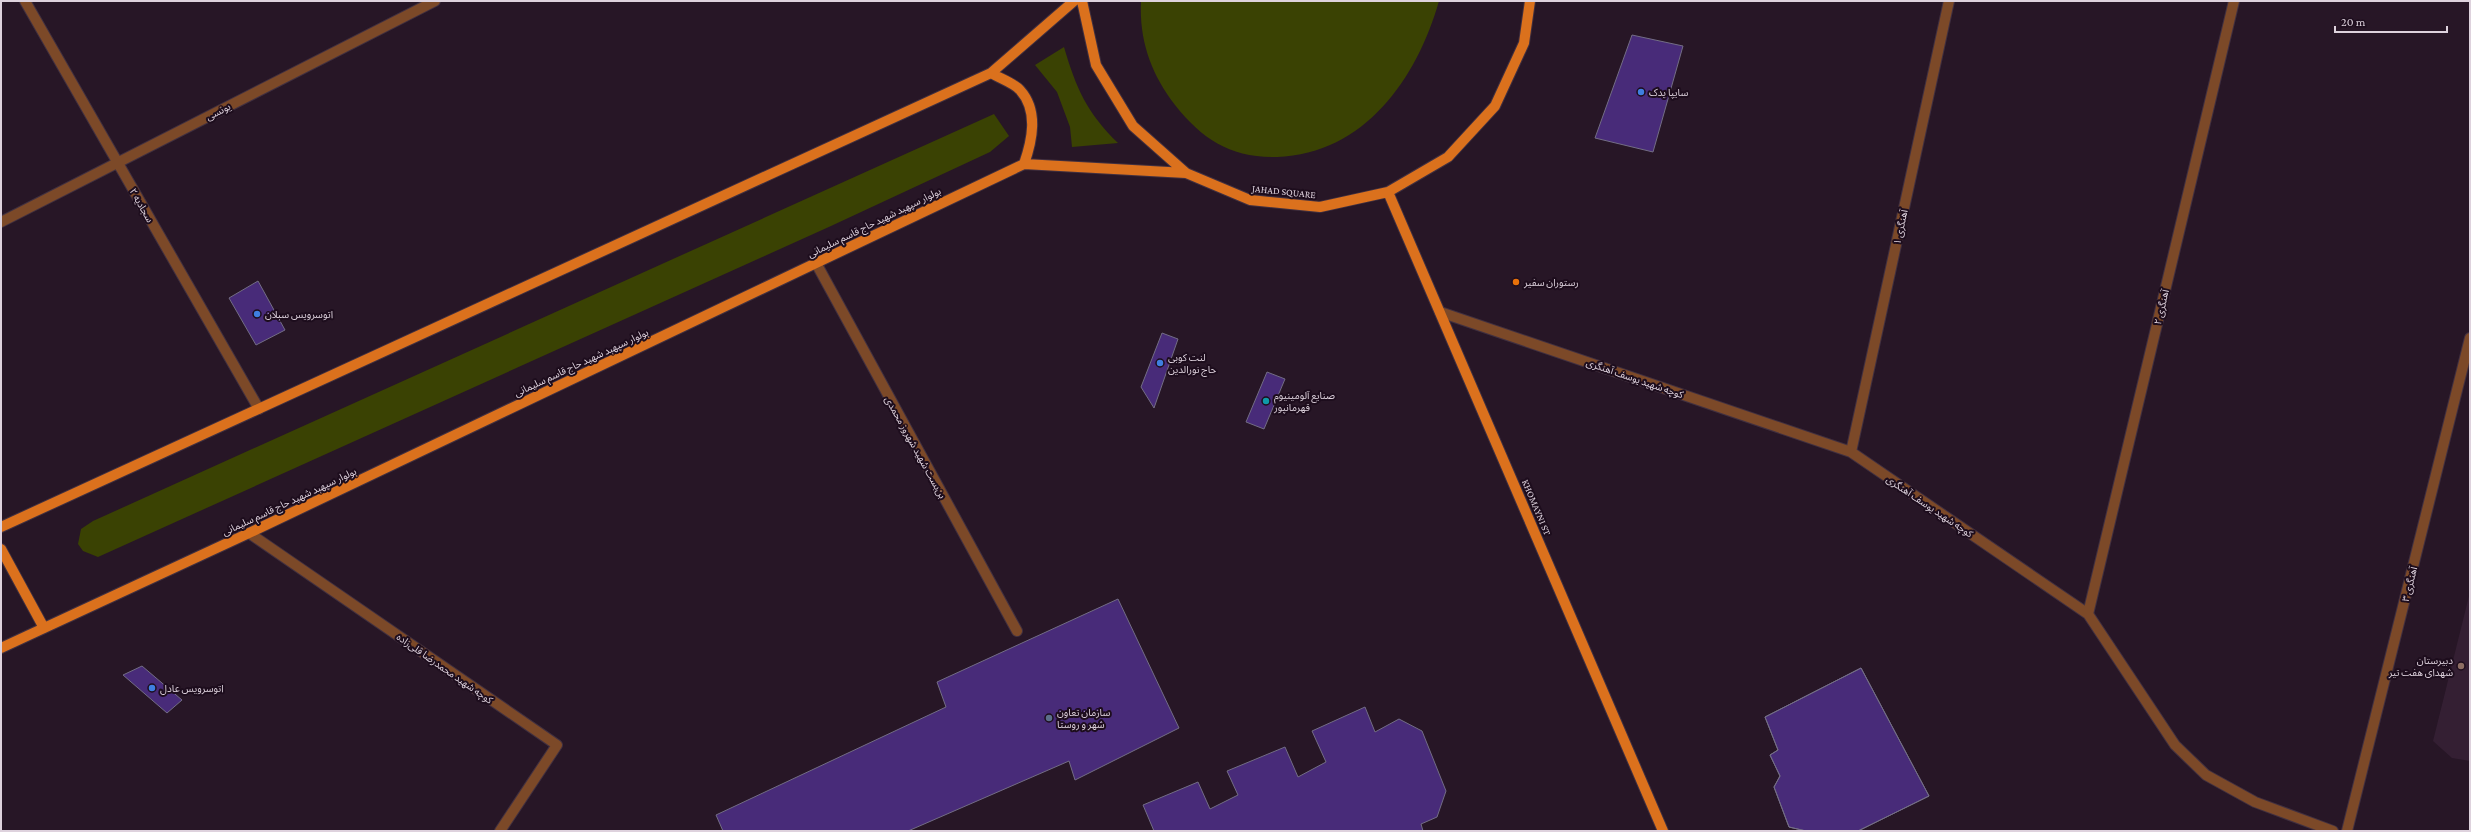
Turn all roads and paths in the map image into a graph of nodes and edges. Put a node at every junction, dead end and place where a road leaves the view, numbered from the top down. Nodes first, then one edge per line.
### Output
1 (24, 1) edge
2 (435, 1) edge
3 (1074, 1) edge
4 (1082, 1) edge
5 (1530, 1) edge
6 (1949, 1) edge
7 (2234, 1) edge
8 (991, 73) junction
9 (118, 162) junction
10 (1024, 164) junction
11 (1186, 172) junction
12 (1388, 192) junction
13 (1, 222) edge
14 (816, 263) junction
15 (1440, 312) junction
16 (2470, 338) edge
17 (259, 409) junction
18 (1851, 452) junction
19 (1, 527) edge
20 (249, 533) junction
21 (1, 549) edge
22 (2088, 614) junction
23 (44, 628) junction
24 (1016, 631) dead end
25 (1, 648) edge
26 (500, 831) edge
27 (1663, 831) edge
28 (2333, 831) edge
29 (2348, 831) edge

1 - 9 street, سجادیه ۲
2 - 9 street, یونسی
3 - 8 main road
4 - 11 main road, JAHAD SQUARE
5 - 12 main road, JAHAD SQUARE
6 - 18 street, آهنگری ۱
7 - 22 street, آهنگری ۲
8 - 10 main road
8 - 17 main road
9 - 13 street, یونسی
9 - 17 street, سجادیه ۲
10 - 11 main road, بولوار سپهبد شهید حاج قاسم سلیمانی
10 - 14 main road, بولوار سپهبد شهید حاج قاسم سلیمانی
11 - 12 main road, JAHAD SQUARE
12 - 15 main road, KHOMAYNI ST
14 - 20 main road, بولوار سپهبد شهید حاج قاسم سلیمانی
14 - 24 street, بن‌بست شهید شهروز محمدی
15 - 18 street, کوچه شهید یوسف آهنگری
15 - 27 main road, KHOMAYNI ST
16 - 29 street, آهنگری ۳
17 - 19 main road
18 - 22 street, کوچه شهید یوسف آهنگری
20 - 23 main road, بولوار سپهبد شهید حاج قاسم سلیمانی
20 - 26 street, کوچه شهید محمدرضا قلی‌زاده
21 - 23 main road
22 - 28 street, کوچه شهید یوسف آهنگری
23 - 25 main road, بولوار سپهبد شهید حاج قاسم سلیمانی

